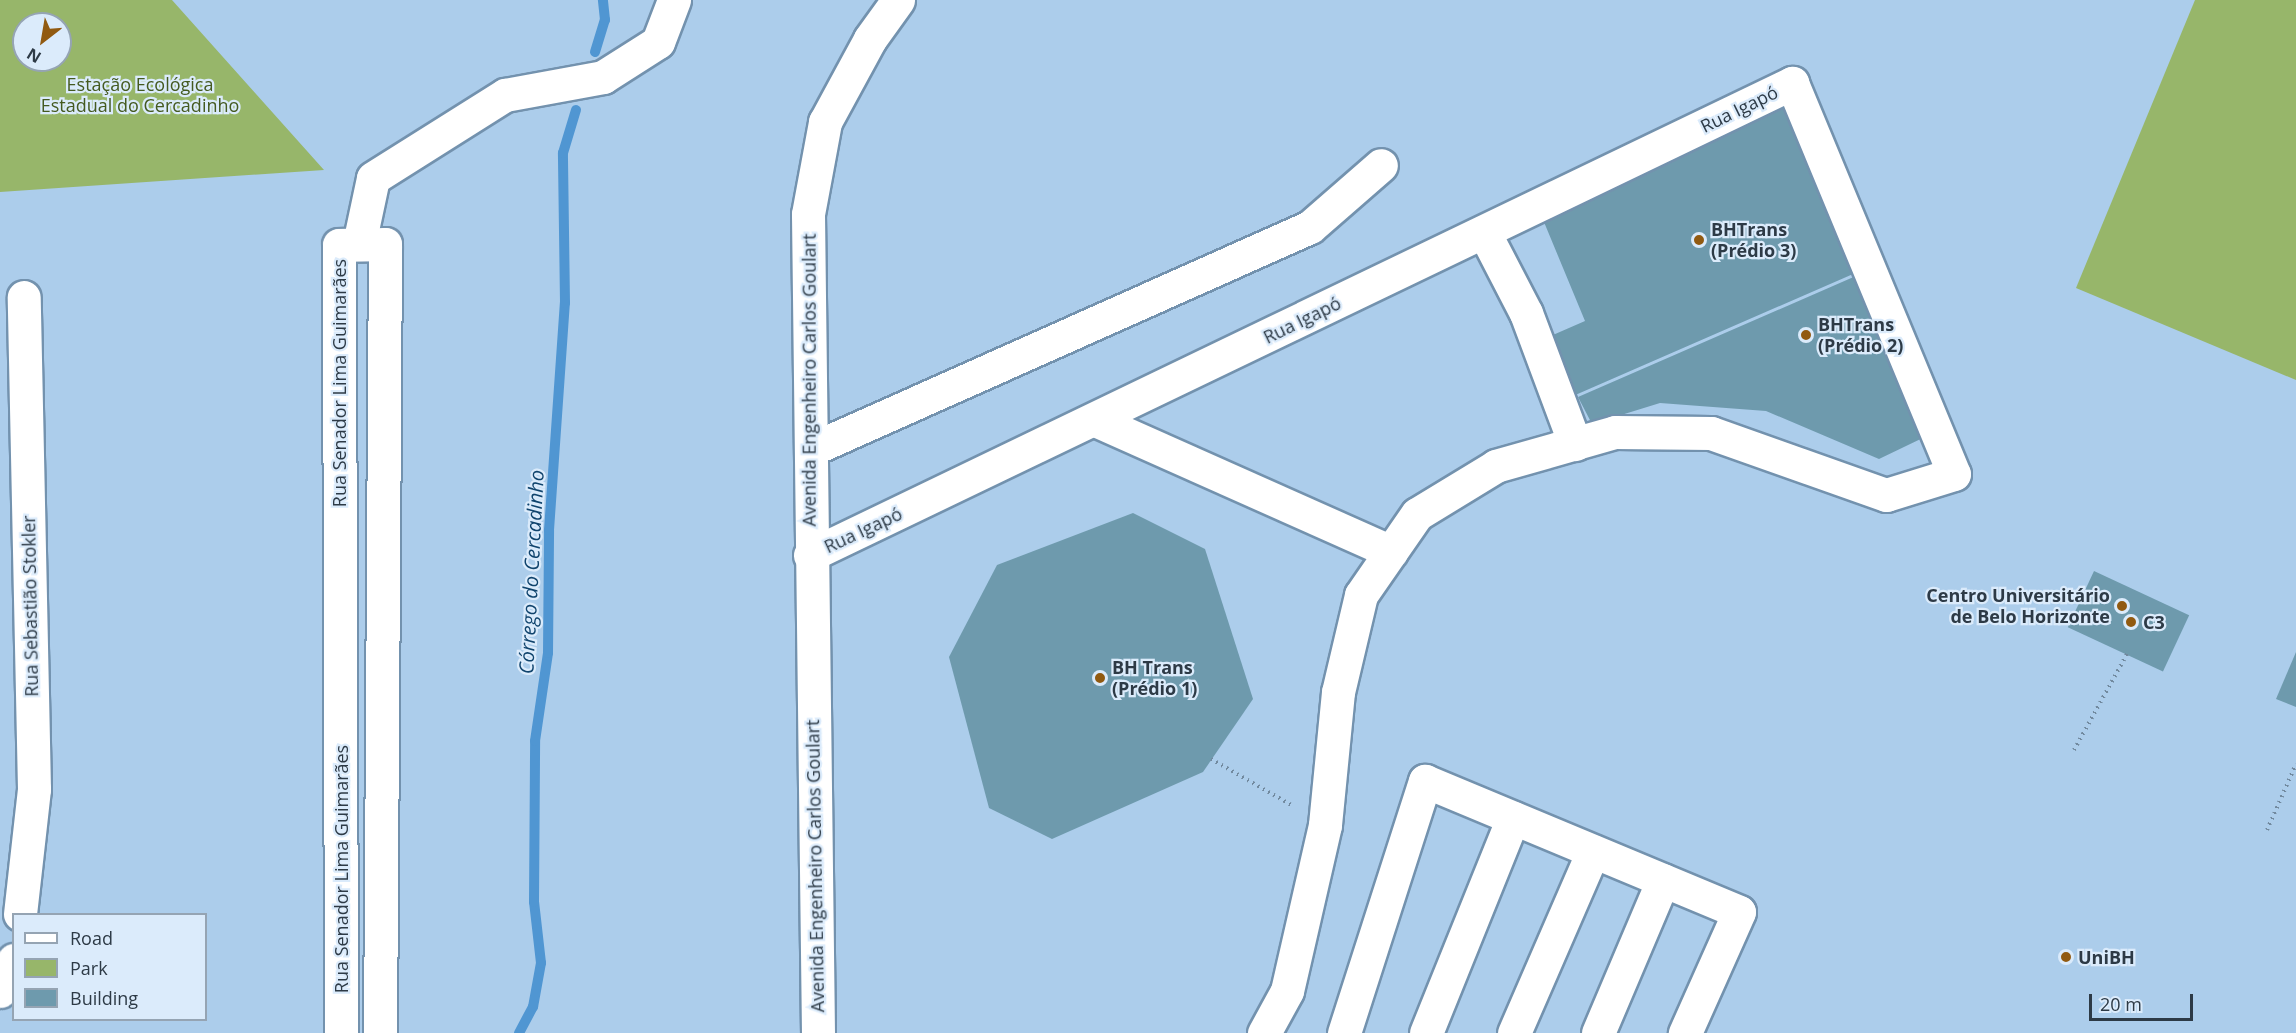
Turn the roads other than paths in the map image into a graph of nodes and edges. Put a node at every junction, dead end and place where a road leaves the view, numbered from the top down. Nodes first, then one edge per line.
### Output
1 (674, 0) edge
2 (898, 0) edge
3 (1381, 165) dead end
4 (1484, 232) junction
5 (359, 244) junction
6 (24, 297) dead end
7 (1095, 420) junction
8 (1575, 444) junction
9 (812, 449) junction
10 (1391, 552) junction
11 (810, 555) junction
12 (1513, 818) junction
13 (1593, 851) junction
14 (1663, 880) junction
15 (20, 913) edge
16 (12, 964) edge
17 (0, 991) edge
18 (341, 1033) edge
19 (380, 1033) edge
20 (818, 1033) edge
21 (1264, 1033) edge
22 (1344, 1033) edge
23 (1426, 1033) edge
24 (1514, 1033) edge
25 (1598, 1033) edge
26 (1685, 1033) edge

1 - 5 street
2 - 9 street, Avenida Engenheiro Carlos Goulart
3 - 9 street
4 - 7 street, Rua Igapó
4 - 8 street
4 - 8 street, Rua Igapó
5 - 18 street, Rua Senador Lima Guimarães
5 - 19 street, Rua Senador Lima Guimarães
6 - 15 street, Rua Sebastião Stokler
7 - 10 street
7 - 11 street, Rua Igapó
8 - 10 street
9 - 11 street, Avenida Engenheiro Carlos Goulart
10 - 21 street
11 - 20 street, Avenida Engenheiro Carlos Goulart
12 - 13 street
12 - 22 street
12 - 23 street
13 - 14 street
13 - 24 street
14 - 25 street
14 - 26 street
16 - 17 street

